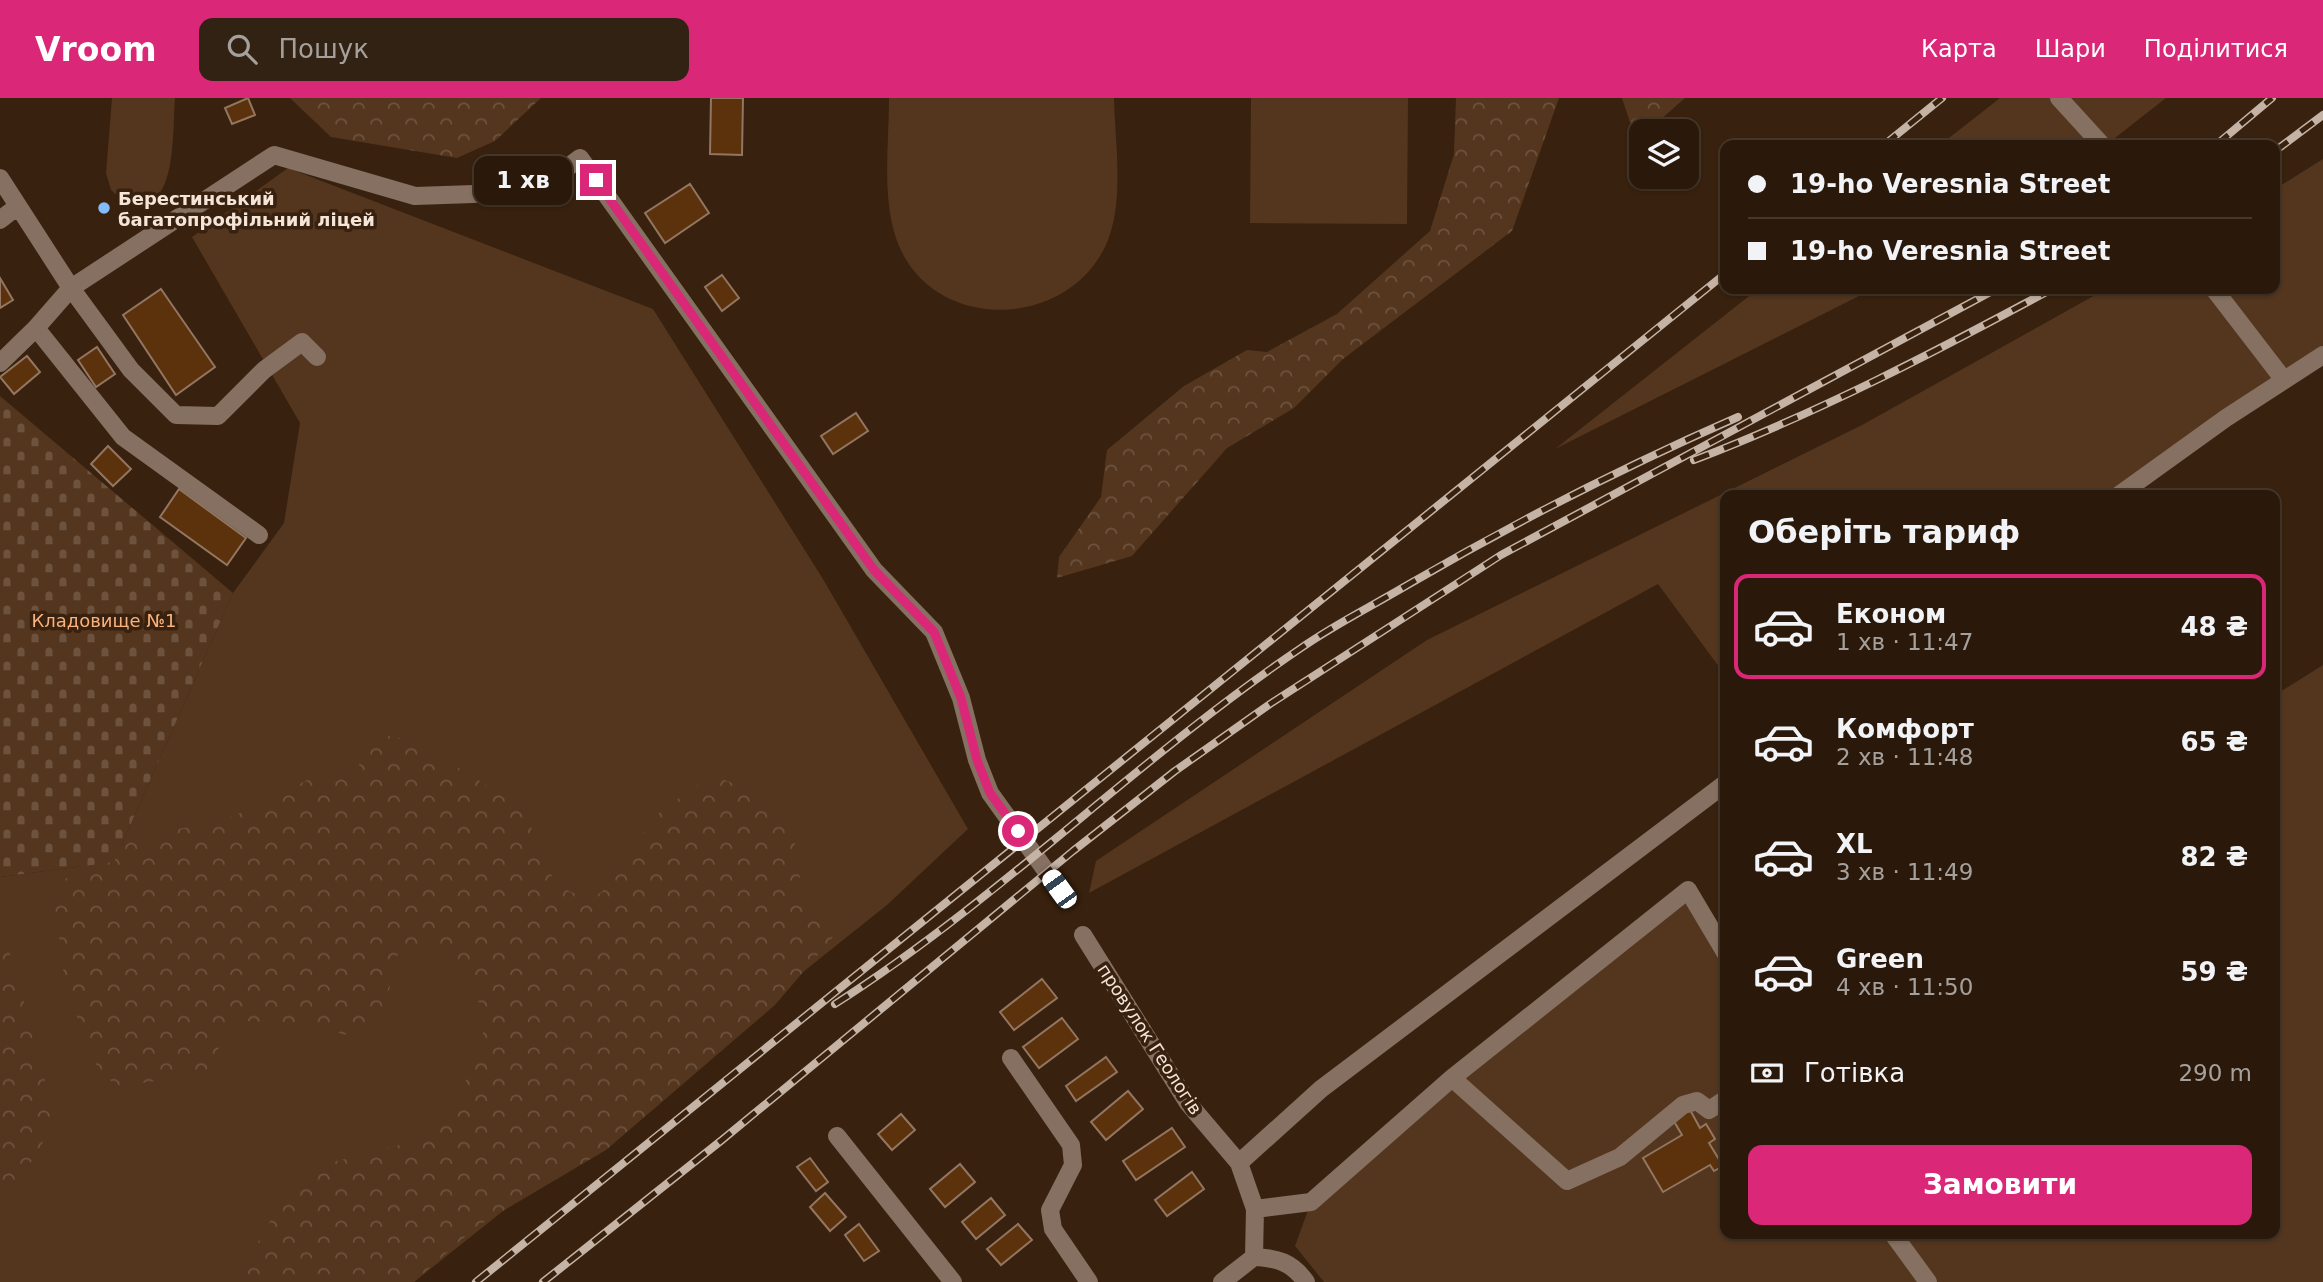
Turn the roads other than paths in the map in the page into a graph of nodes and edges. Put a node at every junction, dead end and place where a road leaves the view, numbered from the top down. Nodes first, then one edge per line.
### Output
1 (2059, 98) edge
2 (2097, 140) edge
3 (0, 178) edge
4 (18, 206) junction
5 (0, 220) edge
6 (71, 288) junction
7 (2218, 294) edge
8 (36, 328) junction
9 (2323, 355) edge
10 (317, 357) dead end
11 (0, 363) edge
12 (2284, 380) junction
13 (2126, 490) edge
14 (259, 535) dead end
15 (1720, 788) edge
16 (1059, 889) dead end
17 (1083, 934) dead end
18 (1720, 944) edge
19 (1012, 1058) dead end
20 (1452, 1078) junction
21 (1720, 1103) edge
22 (837, 1136) dead end
23 (1239, 1163) junction
24 (1255, 1209) junction
25 (1897, 1239) edge
26 (1254, 1257) junction
27 (953, 1282) edge
28 (1089, 1282) edge
29 (1222, 1282) edge
30 (1306, 1282) edge
31 (1928, 1282) edge

1 - 2 street
3 - 4 street
4 - 5 street
4 - 6 street
6 - 8 street
6 - 10 street
6 - 16 street
7 - 12 street
8 - 11 street
8 - 14 street
9 - 12 street
12 - 13 street
15 - 23 street
17 - 23 street, провулок Геологів
18 - 20 street
19 - 28 street
20 - 21 street
20 - 24 street
22 - 27 street
23 - 24 street, провулок Геологів
24 - 26 street, провулок Геологів
25 - 31 street
26 - 29 street
26 - 30 street

